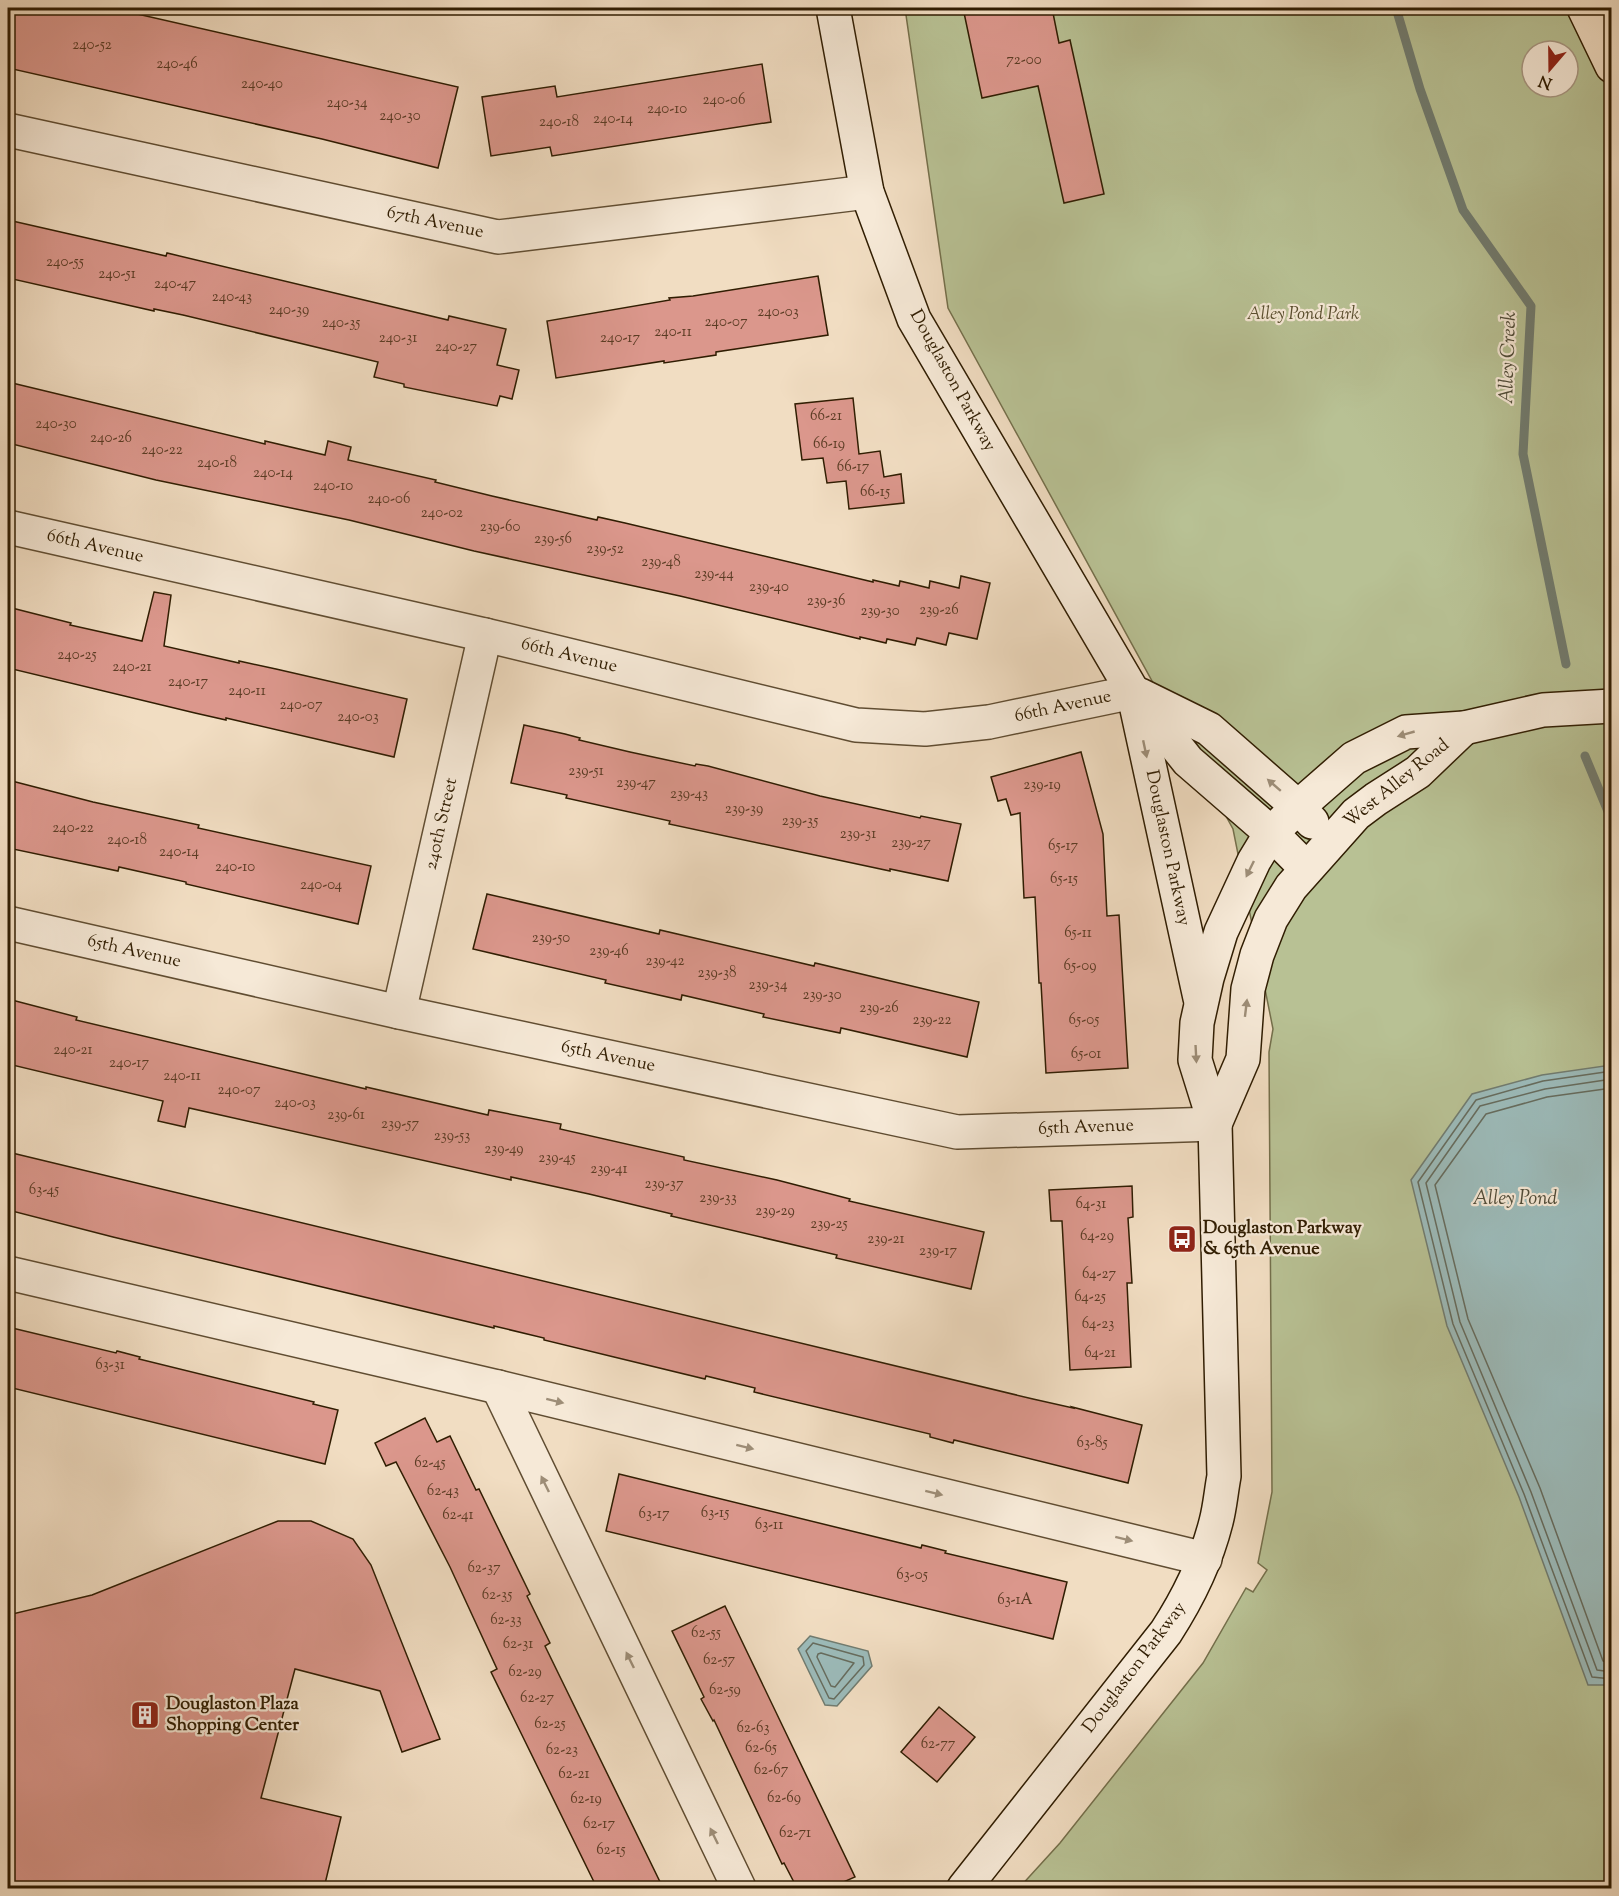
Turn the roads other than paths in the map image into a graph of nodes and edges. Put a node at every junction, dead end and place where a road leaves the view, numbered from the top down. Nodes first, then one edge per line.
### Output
1 (833, 8) edge
2 (1584, 8) edge
3 (1611, 66) edge
4 (8, 130) edge
5 (867, 192) junction
6 (8, 527) edge
7 (485, 635) junction
8 (1133, 692) junction
9 (1611, 706) edge
10 (1464, 728) junction
11 (1298, 807) junction
12 (1272, 833) junction
13 (1330, 842) junction
14 (1306, 868) junction
15 (8, 923) edge
16 (1201, 1003) junction
17 (399, 1012) junction
18 (1215, 1124) junction
19 (8, 1273) edge
20 (498, 1387) junction
21 (1205, 1559) junction
22 (739, 1888) edge
23 (964, 1888) edge

1 - 5 street, Douglaston Parkway
2 - 3 highway
4 - 5 street, 67th Avenue
5 - 8 street, Douglaston Parkway
6 - 7 street, 66th Avenue
7 - 8 street, 66th Avenue
7 - 17 street, 240th Street
11 -> 8 street
8 - 12 street, Douglaston Parkway
8 -> 16 street, Douglaston Parkway
9 - 10 street, West Alley Road
10 -> 11 street, West Alley Road
10 - 13 street, West Alley Road
11 - 12 street, Douglaston Parkway
11 - 13 street
12 - 14 street, Douglaston Parkway
12 -> 16 street, Douglaston Parkway
13 - 14 street, Douglaston Parkway
18 -> 14 street, Douglaston Parkway
15 - 17 street, 65th Avenue
16 -> 18 street, Douglaston Parkway
17 - 18 street, 65th Avenue
18 - 21 street, Douglaston Parkway
19 - 20 street
20 -> 21 street
22 -> 20 street
21 - 23 street, Douglaston Parkway

